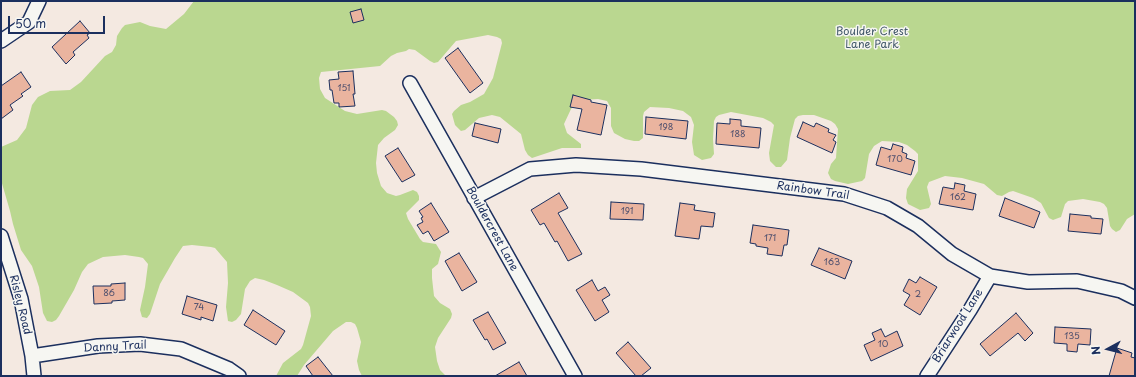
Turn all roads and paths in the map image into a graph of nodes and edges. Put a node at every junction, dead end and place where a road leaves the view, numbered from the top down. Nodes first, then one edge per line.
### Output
1 (39, 1) edge
2 (1, 40) edge
3 (410, 82) dead end
4 (474, 198) junction
5 (1, 236) edge
6 (990, 276) junction
7 (1135, 298) edge
8 (32, 356) junction
9 (34, 376) edge
10 (239, 376) edge
11 (575, 376) edge
12 (926, 376) edge

1 - 2 street
3 - 4 street, Bouldercrest Lane
4 - 6 street, Rainbow Trail
4 - 11 street, Bouldercrest Lane
5 - 8 street, Risley Road
6 - 7 street, Rainbow Trail
6 - 12 street, Briarwood Lane
8 - 9 street, Risley Road
8 - 10 street, Danny Trail

